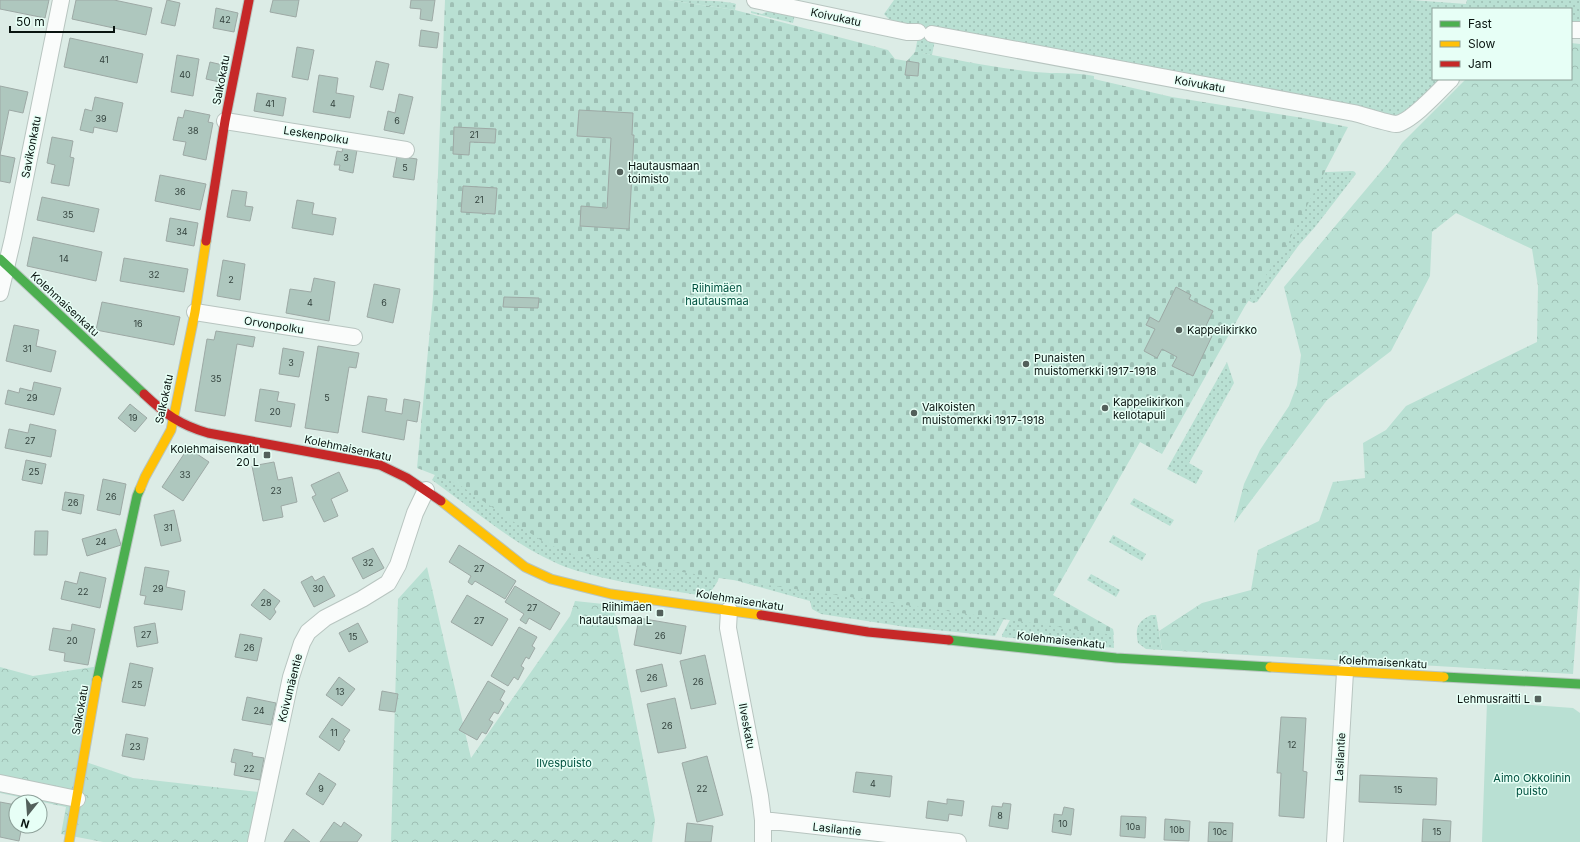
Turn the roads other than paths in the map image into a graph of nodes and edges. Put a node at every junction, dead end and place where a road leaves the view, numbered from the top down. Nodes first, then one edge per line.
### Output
1 (60, 0) edge
2 (248, 0) edge
3 (755, 0) edge
4 (1450, 80) edge
5 (225, 121) junction
6 (406, 150) dead end
7 (3, 263) edge
8 (0, 293) edge
9 (195, 312) junction
10 (354, 337) dead end
11 (172, 419) junction
12 (426, 490) junction
13 (729, 610) junction
14 (1345, 672) junction
15 (1580, 684) edge
16 (0, 783) edge
17 (77, 799) junction
18 (763, 820) junction
19 (69, 842) edge
20 (256, 842) edge
21 (763, 842) edge
22 (958, 842) edge
23 (1336, 842) edge

1 - 7 street, Savikonkatu
2 - 5 street, Salkokatu
3 - 4 street, Koivukatu
5 - 6 street, Leskenpolku
5 - 9 street, Salkokatu
7 - 8 street, Savikonkatu
7 - 11 street, Kolehmaisenkatu
9 - 10 street, Orvonpolku
9 - 11 street, Salkokatu
11 - 12 street, Kolehmaisenkatu
11 - 17 street, Salkokatu
12 - 13 street, Kolehmaisenkatu
12 - 20 street, Koivumäentie
13 - 14 street, Kolehmaisenkatu
13 - 18 street, Ilveskatu
14 - 15 street, Kolehmaisenkatu
14 - 23 street, Lasilantie
16 - 17 street
17 - 19 street, Salkokatu
18 - 21 street, Ilveskatu
18 - 22 street, Lasilantie

